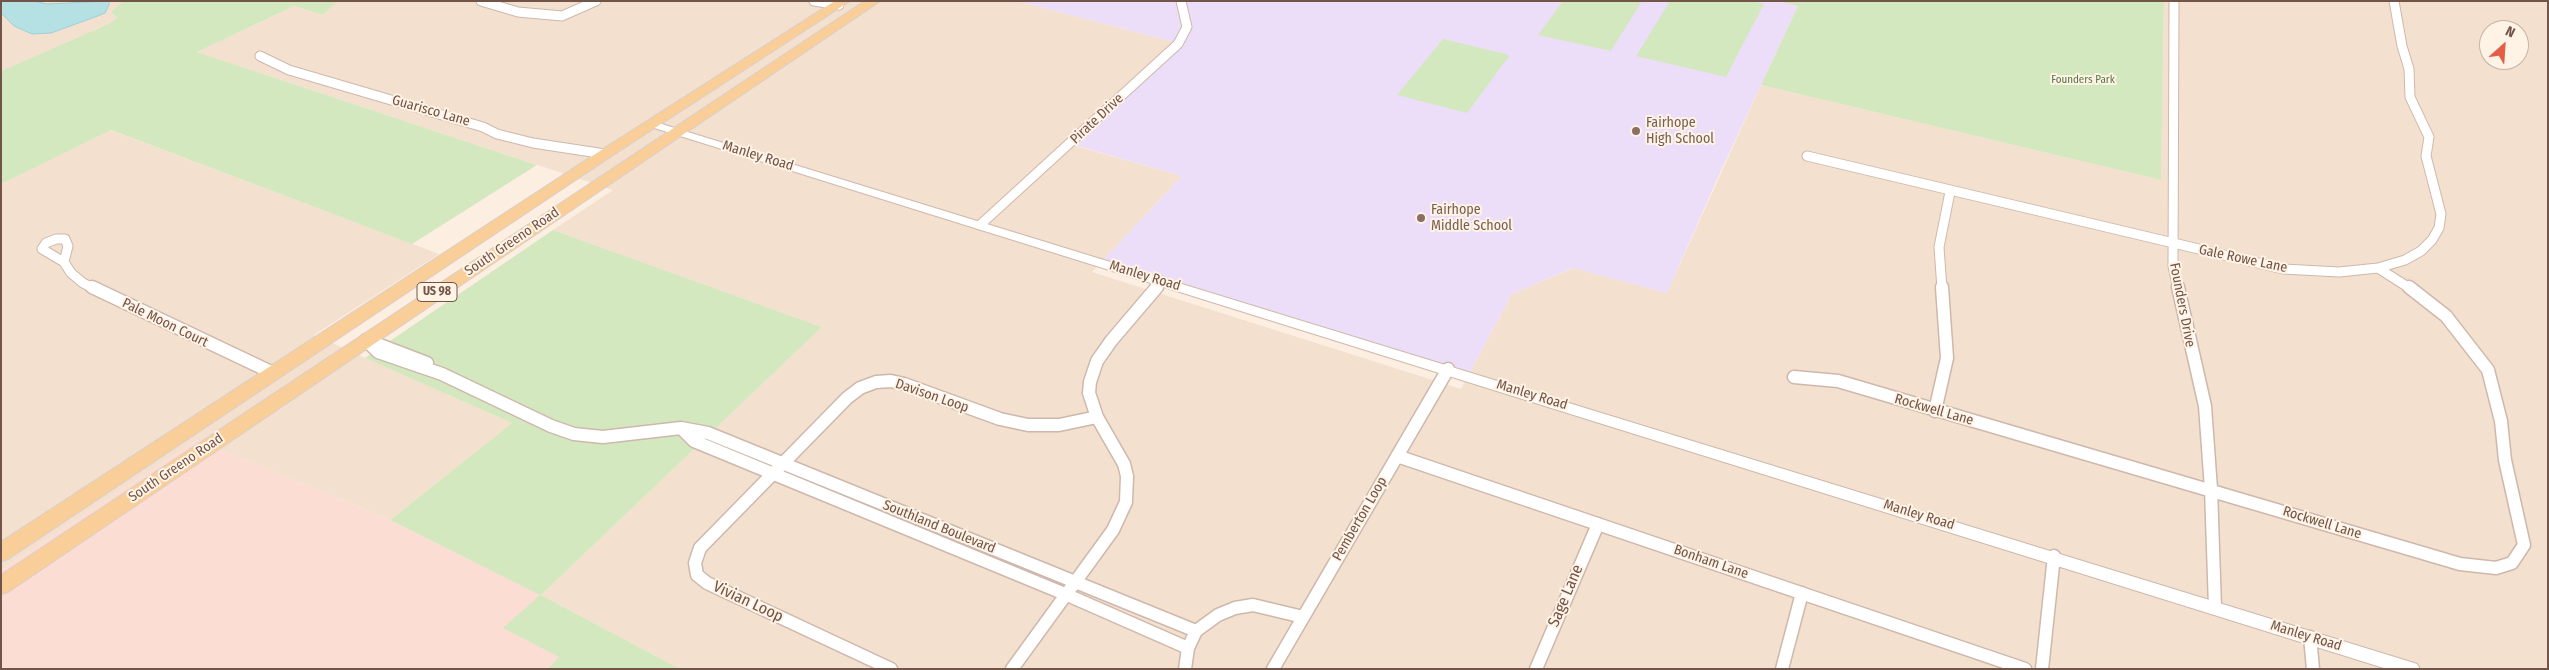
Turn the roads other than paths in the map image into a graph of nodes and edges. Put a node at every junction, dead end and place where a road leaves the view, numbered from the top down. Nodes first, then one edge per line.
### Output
1 (481, 1) edge
2 (596, 1) edge
3 (814, 1) edge
4 (874, 1) edge
5 (1181, 1) edge
6 (2174, 1) edge
7 (2394, 1) edge
8 (838, 2) edge
9 (562, 16) junction
10 (559, 25) dead end
11 (260, 56) dead end
12 (652, 124) junction
13 (678, 132) junction
14 (605, 154) junction
15 (1807, 156) dead end
16 (1950, 192) junction
17 (980, 225) junction
18 (2172, 244) junction
19 (64, 262) dead end
20 (2378, 268) junction
21 (1162, 281) junction
22 (366, 340) junction
23 (1448, 369) junction
24 (273, 373) junction
25 (1794, 377) dead end
26 (1935, 410) junction
27 (1097, 417) junction
28 (681, 428) junction
29 (1397, 456) junction
30 (783, 463) junction
31 (771, 474) junction
32 (2211, 489) junction
33 (1598, 524) junction
34 (1, 553) edge
35 (2054, 556) junction
36 (1074, 582) junction
37 (1, 586) edge
38 (1802, 593) junction
39 (1064, 594) junction
40 (2215, 607) junction
41 (1303, 617) junction
42 (1196, 631) junction
43 (2310, 637) junction
44 (1188, 648) junction
45 (891, 669) edge
46 (1012, 669) edge
47 (1185, 669) edge
48 (1273, 669) edge
49 (1536, 669) edge
50 (1782, 669) edge
51 (2024, 669) edge
52 (2042, 669) edge
53 (2313, 669) edge
54 (2411, 669) edge

1 - 9 street
2 - 9 street
3 - 8 street
4 - 13 main road, South Greeno Road / US 98
5 - 17 street, Pirate Drive
6 - 18 street, Founders Drive
7 - 20 street, Gale Rowe Lane
8 - 12 main road, South Greeno Road / US 98
9 - 10 street
11 - 14 street, Guarisco Lane
12 - 13 street, Manley Road
12 - 14 main road, South Greeno Road / US 98
13 - 17 street, Manley Road
13 - 22 main road, South Greeno Road / US 98
14 - 24 main road, South Greeno Road / US 98
15 - 16 street, Gale Rowe Lane
16 - 18 street, Gale Rowe Lane
16 - 26 street
17 - 21 street, Manley Road
18 - 20 street, Gale Rowe Lane
18 - 32 street, Founders Drive
19 - 24 street, Pale Moon Court
20 - 32 street, Rockwell Lane
21 - 23 street, Manley Road
21 - 27 street
22 - 28 street, Southland Boulevard
22 - 37 main road, South Greeno Road / US 98
23 - 29 street, Pemberton Loop
23 - 35 street, Manley Road
24 - 34 main road, South Greeno Road / US 98
25 - 26 street, Rockwell Lane
26 - 32 street, Rockwell Lane
27 - 30 street, Davison Loop
27 - 36 street
28 - 30 street, Southland Boulevard
28 - 31 street, Southland Boulevard
29 - 33 street, Bonham Lane
29 - 41 street, Pemberton Loop
30 - 31 street, Davison Loop
30 - 36 street, Southland Boulevard
31 - 39 street, Southland Boulevard
31 - 45 street, Vivian Loop
32 - 40 street, Founders Drive
33 - 38 street, Bonham Lane
33 - 49 street, Sage Lane
35 - 40 street, Manley Road
35 - 52 street
36 - 39 street
36 - 42 street, Southland Boulevard
38 - 50 street
38 - 51 street, Bonham Lane
39 - 44 street, Southland Boulevard
39 - 46 street
40 - 43 street, Manley Road
41 - 42 street
41 - 48 street, Pemberton Loop
42 - 44 street
43 - 53 street
43 - 54 street, Manley Road
44 - 47 street

